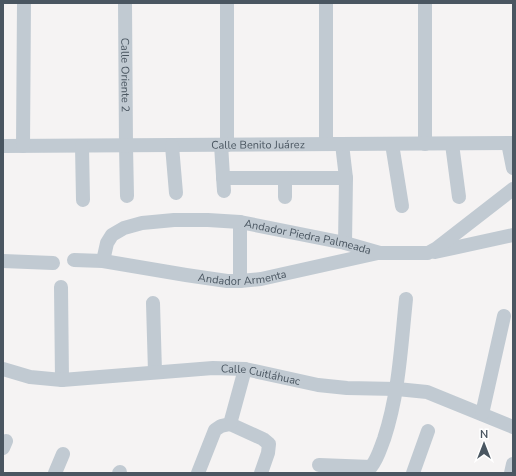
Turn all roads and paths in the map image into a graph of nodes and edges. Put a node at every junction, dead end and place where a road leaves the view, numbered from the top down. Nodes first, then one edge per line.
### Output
1 (24, 3) edge
2 (125, 3) edge
3 (227, 3) edge
4 (326, 3) edge
5 (425, 3) edge
6 (511, 143) edge
7 (326, 144) junction
8 (342, 144) junction
9 (392, 144) junction
10 (425, 144) junction
11 (452, 144) junction
12 (224, 145) junction
13 (3, 146) edge
14 (23, 146) junction
15 (82, 146) junction
16 (126, 146) junction
17 (172, 146) junction
18 (513, 168) edge
19 (346, 178) junction
20 (285, 179) junction
21 (513, 189) edge
22 (176, 193) dead end
23 (127, 196) dead end
24 (459, 197) dead end
25 (285, 198) dead end
26 (83, 200) dead end
27 (402, 206) dead end
28 (240, 222) junction
29 (513, 235) edge
30 (345, 243) junction
31 (380, 253) junction
32 (428, 253) junction
33 (74, 260) dead end
34 (3, 261) edge
35 (103, 261) junction
36 (53, 263) dead end
37 (240, 281) junction
38 (61, 287) dead end
39 (406, 299) dead end
40 (153, 304) dead end
41 (504, 316) dead end
42 (3, 369) edge
43 (245, 369) junction
44 (156, 372) junction
45 (62, 380) junction
46 (397, 389) junction
47 (482, 414) junction
48 (230, 424) junction
49 (513, 427) edge
50 (428, 431) dead end
51 (63, 454) dead end
52 (319, 464) dead end
53 (513, 464) edge
54 (55, 473) edge
55 (198, 473) edge
56 (261, 473) edge
57 (413, 473) edge
58 (510, 473) edge

1 - 14 street
2 - 16 street, Calle Oriente 2
3 - 12 street
4 - 7 street
5 - 10 street
6 - 11 street, Calle Benito Juárez
6 - 18 street
7 - 8 street, Calle Benito Juárez
7 - 12 street, Calle Benito Juárez
8 - 9 street, Calle Benito Juárez
8 - 19 street
9 - 10 street, Calle Benito Juárez
9 - 27 street
10 - 11 street, Calle Benito Juárez
11 - 24 street
12 - 17 street, Calle Benito Juárez
12 - 20 street
13 - 14 street, Calle Benito Juárez
14 - 15 street, Calle Benito Juárez
15 - 16 street, Calle Benito Juárez
15 - 26 street
16 - 17 street, Calle Benito Juárez
16 - 23 street, Calle Oriente 2
17 - 22 street
19 - 20 street
19 - 30 street
20 - 25 street
21 - 32 street
28 - 30 street, Andador Piedra Palmeada
28 - 35 street, Andador Piedra Palmeada
28 - 37 street
29 - 32 street, Andador Piedra Palmeada
30 - 31 street, Andador Piedra Palmeada
31 - 32 street, Andador Piedra Palmeada
31 - 37 street, Andador Armenta
33 - 35 street, Andador Armenta
34 - 36 street
35 - 37 street, Andador Armenta
38 - 45 street
39 - 46 street
40 - 44 street
41 - 47 street
42 - 45 street, Calle Cuitláhuac
43 - 44 street, Calle Cuitláhuac
43 - 46 street, Calle Cuitláhuac
43 - 48 street
44 - 45 street, Calle Cuitláhuac
46 - 47 street, Calle Cuitláhuac
46 - 52 street
47 - 49 street, Calle Cuitláhuac
48 - 55 street
48 - 56 street
50 - 57 street
51 - 54 street
53 - 58 street

